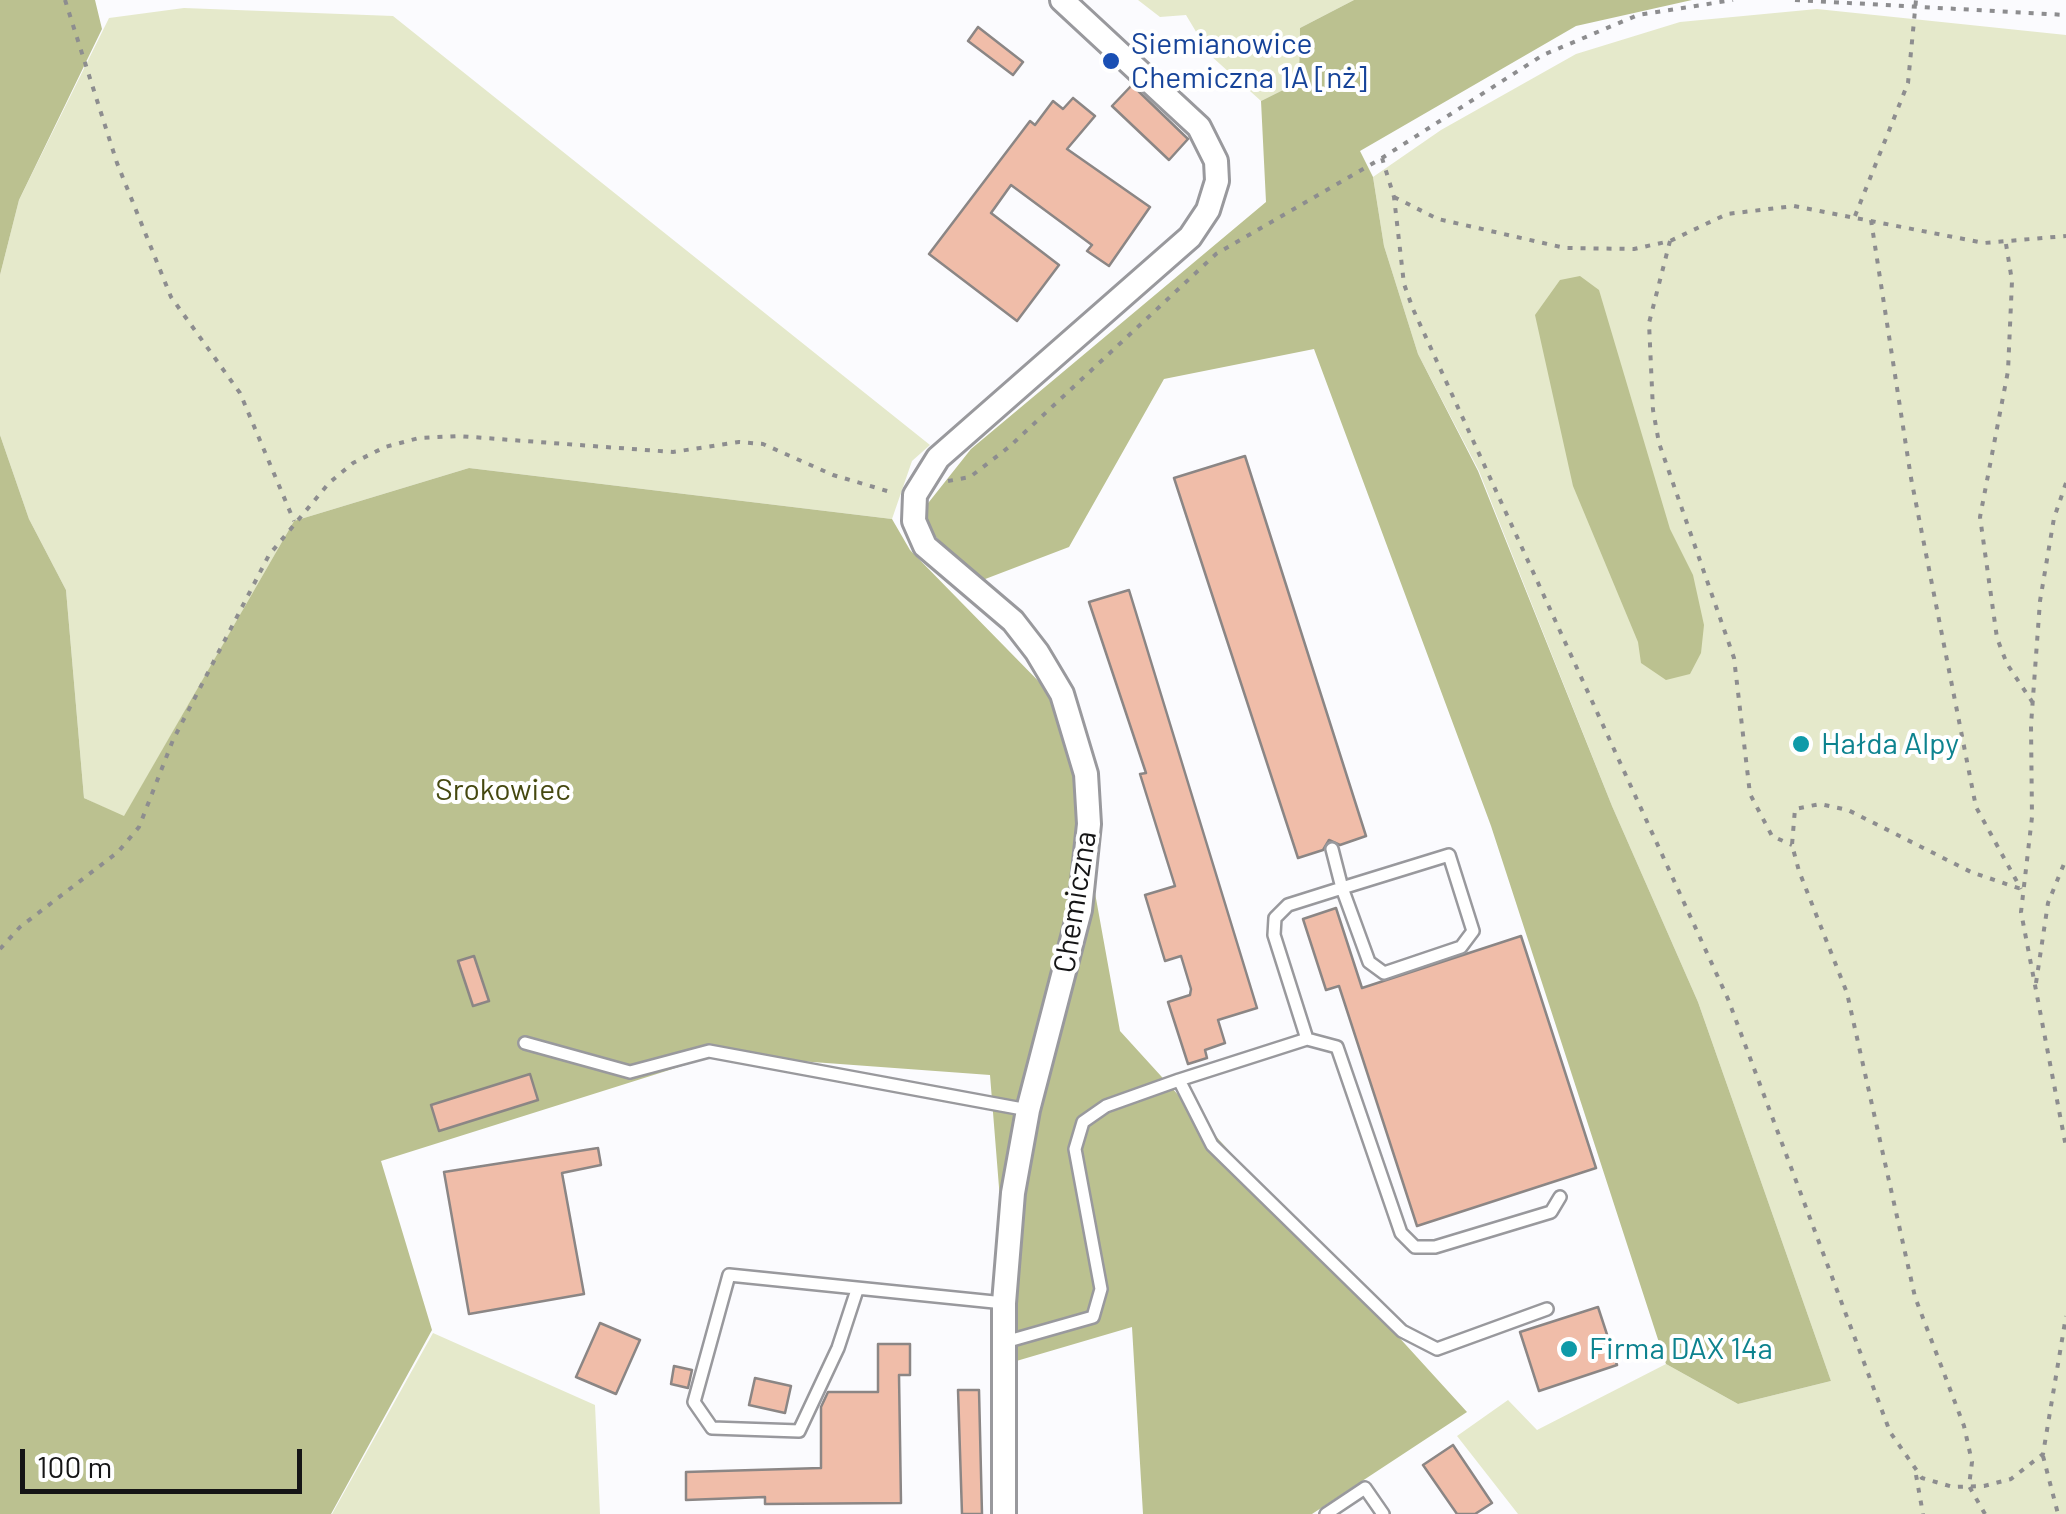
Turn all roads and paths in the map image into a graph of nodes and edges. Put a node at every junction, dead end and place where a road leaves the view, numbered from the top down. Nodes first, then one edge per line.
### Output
1 (65, 0) edge
2 (1062, 0) edge
3 (1733, 0) edge
4 (1796, 0) edge
5 (1827, 0) edge
6 (1916, 2) edge
7 (2066, 15) edge
8 (1382, 158) junction
9 (1394, 198) junction
10 (1856, 216) junction
11 (1871, 220) junction
12 (2066, 236) edge
13 (1670, 241) junction
14 (2006, 244) junction
15 (926, 472) junction
16 (2066, 483) edge
17 (915, 495) junction
18 (294, 521) junction
19 (2034, 703) junction
20 (1792, 845) junction
21 (1332, 849) dead end
22 (2066, 859) edge
23 (1342, 888) junction
24 (2021, 889) junction
25 (0, 949) edge
26 (2036, 988) junction
27 (1307, 1039) junction
28 (525, 1043) dead end
29 (1179, 1080) junction
30 (2054, 1086) junction
31 (2066, 1088) edge
32 (1028, 1110) junction
33 (2066, 1147) edge
34 (1560, 1197) dead end
35 (856, 1290) junction
36 (1004, 1303) junction
37 (1548, 1310) dead end
38 (2066, 1316) edge
39 (1005, 1342) junction
40 (2043, 1454) junction
41 (1916, 1470) junction
42 (1968, 1486) junction
43 (1004, 1514) edge
44 (1326, 1514) edge
45 (1382, 1514) edge
46 (1923, 1514) edge
47 (1984, 1514) edge
48 (2058, 1514) edge

1 - 18 path
2 - 15 street
3 - 8 path
4 - 5 path
5 - 6 path
6 - 7 path
6 - 10 path
8 - 9 path
8 - 15 path
9 - 13 path
9 - 41 path
10 - 11 path
10 - 13 path
11 - 14 path
11 - 24 path
12 - 14 path
13 - 20 path
14 - 19 path
15 - 17 street
16 - 19 path
17 - 18 path
17 - 32 street, Chemiczna
18 - 25 path
19 - 24 path
20 - 24 path
20 - 42 path
21 - 23 lane
22 - 26 path
23 - 23 lane
23 - 27 lane
24 - 26 path
26 - 30 path
27 - 29 lane
27 - 34 lane
28 - 32 lane
29 - 37 lane
29 - 39 lane
30 - 31 path
30 - 33 path
32 - 36 street, Chemiczna
35 - 35 lane
35 - 36 lane
36 - 39 street, Chemiczna
38 - 40 path
39 - 43 street, Chemiczna
40 - 42 path
40 - 48 path
41 - 42 path
41 - 46 path
42 - 47 path
44 - 45 lane

